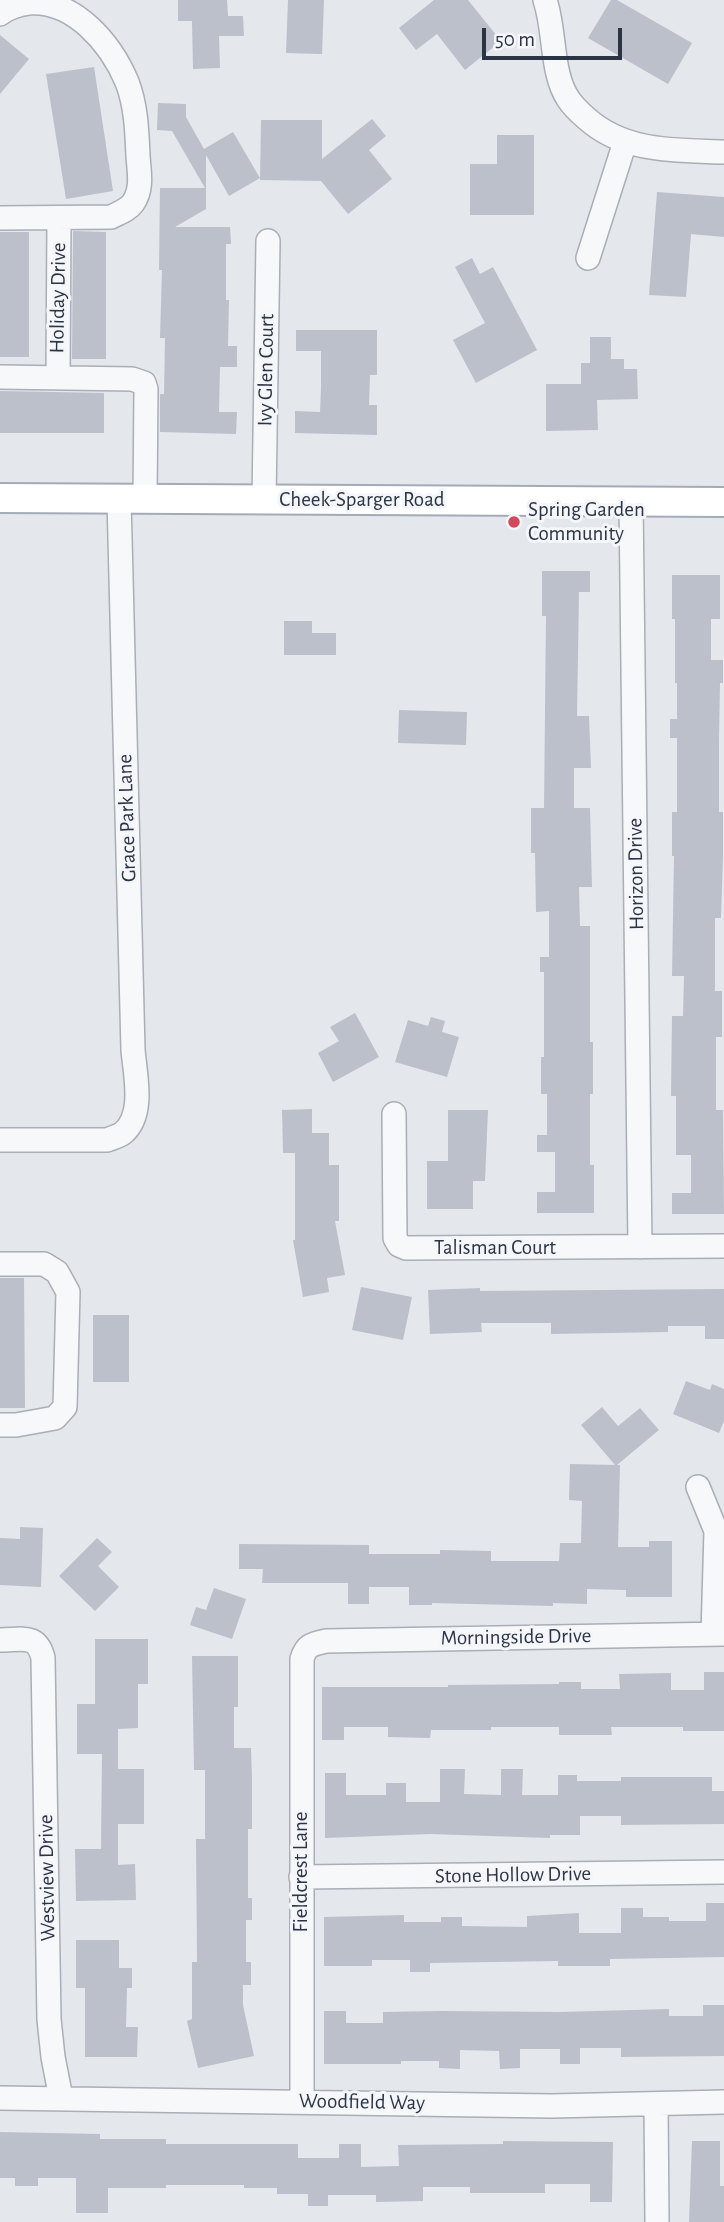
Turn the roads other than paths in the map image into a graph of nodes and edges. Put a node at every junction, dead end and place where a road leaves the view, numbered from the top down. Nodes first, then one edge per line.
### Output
1 (545, 0) edge
2 (39, 1) edge
3 (0, 14) edge
4 (625, 142) junction
5 (724, 152) edge
6 (0, 218) edge
7 (59, 218) junction
8 (268, 241) dead end
9 (587, 258) dead end
10 (0, 377) edge
11 (58, 378) junction
12 (0, 498) edge
13 (132, 499) junction
14 (264, 500) junction
15 (631, 502) junction
16 (724, 502) edge
17 (394, 1114) dead end
18 (0, 1140) edge
19 (724, 1246) edge
20 (640, 1247) junction
21 (0, 1264) edge
22 (0, 1425) edge
23 (698, 1487) dead end
24 (718, 1634) edge
25 (0, 1640) edge
26 (309, 1645) joint
27 (724, 1872) edge
28 (301, 1877) junction
29 (0, 2098) edge
30 (61, 2098) junction
31 (302, 2101) junction
32 (724, 2102) edge
33 (656, 2104) junction
34 (657, 2222) edge

1 - 4 street
2 - 3 street
2 - 7 street
4 - 5 street
4 - 9 street
6 - 7 street
7 - 11 street, Holiday Drive
8 - 14 street, Ivy Glen Court
10 - 11 street
11 - 13 street, Grace Park Lane
12 - 13 main road, Cheek-Sparger Road
13 - 14 main road, Cheek-Sparger Road
13 - 18 street, Grace Park Lane
14 - 15 main road, Cheek-Sparger Road
15 - 16 main road, Cheek-Sparger Road
15 - 20 street, Horizon Drive
17 - 20 street, Talisman Court
19 - 20 street, Talisman Court
21 - 22 street
23 - 24 street
24 - 26 street, Morningside Drive
25 - 30 street, Westview Drive
26 - 28 street, Fieldcrest Lane
27 - 28 street, Stone Hollow Drive
28 - 31 street, Fieldcrest Lane
29 - 30 street, Woodfield Way
30 - 31 street, Woodfield Way
31 - 33 street, Woodfield Way
32 - 33 street, Woodfield Way
33 - 34 street

